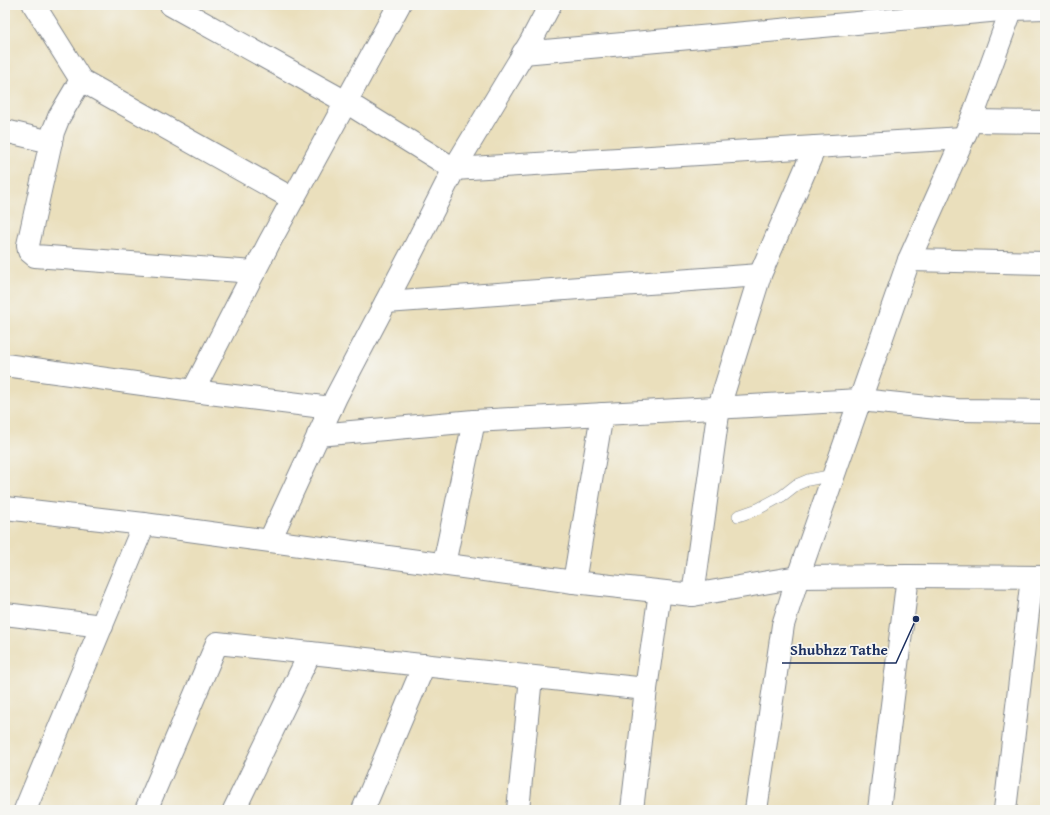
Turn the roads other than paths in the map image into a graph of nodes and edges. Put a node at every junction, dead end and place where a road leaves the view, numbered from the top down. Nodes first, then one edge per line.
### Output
1 (34, 5) edge
2 (171, 5) edge
3 (399, 5) edge
4 (550, 5) edge
5 (1012, 7) edge
6 (1045, 8) edge
7 (524, 53) junction
8 (81, 80) junction
9 (346, 102) junction
10 (1045, 122) edge
11 (967, 129) junction
12 (5, 131) edge
13 (51, 142) junction
14 (815, 147) junction
15 (454, 169) junction
16 (293, 199) junction
17 (909, 260) junction
18 (1045, 263) edge
19 (254, 272) junction
20 (760, 275) junction
21 (386, 302) junction
22 (5, 365) edge
23 (193, 391) junction
24 (860, 400) junction
25 (331, 408) junction
26 (719, 408) junction
27 (1045, 411) edge
28 (602, 414) junction
29 (474, 421) junction
30 (318, 435) junction
31 (834, 475) junction
32 (5, 508) edge
33 (738, 516) dead end
34 (144, 524) junction
35 (270, 540) junction
36 (444, 564) junction
37 (908, 576) junction
38 (798, 577) junction
39 (1038, 577) edge
40 (574, 582) junction
41 (660, 592) junction
42 (693, 595) junction
43 (5, 614) edge
44 (102, 626) junction
45 (310, 653) junction
46 (424, 665) junction
47 (531, 677) junction
48 (646, 689) junction
49 (240, 809) edge
50 (25, 810) edge
51 (146, 810) edge
52 (363, 810) edge
53 (518, 810) edge
54 (632, 810) edge
55 (756, 810) edge
56 (879, 810) edge
57 (1005, 810) edge

1 - 8 street
2 - 9 street
3 - 9 street
4 - 7 street
5 - 6 street
5 - 7 street
5 - 11 street
7 - 15 street
8 - 13 street
8 - 16 street
9 - 15 street
9 - 16 street
10 - 11 street
11 - 14 street
11 - 17 street
12 - 13 street
13 - 19 street
14 - 15 street
14 - 20 street
15 - 21 street
16 - 19 street
17 - 18 street
17 - 24 street
19 - 23 street
20 - 21 street
20 - 26 street
21 - 25 street
22 - 23 street
23 - 25 street
24 - 26 street
24 - 27 street
24 - 31 street
25 - 30 street
26 - 28 street
26 - 42 street
28 - 29 street
28 - 40 street
29 - 30 street
29 - 36 street
30 - 35 street
31 - 33 lane
31 - 38 street
32 - 34 street
34 - 35 street
34 - 44 street
35 - 36 street
36 - 40 street
37 - 38 street
37 - 39 street
37 - 56 street
38 - 42 street
38 - 55 street
39 - 57 street
40 - 41 street
41 - 42 street
41 - 48 street
43 - 44 street
44 - 50 street
45 - 46 street
45 - 49 street
45 - 51 street
46 - 47 street
46 - 52 street
47 - 48 street
47 - 53 street
48 - 54 street

